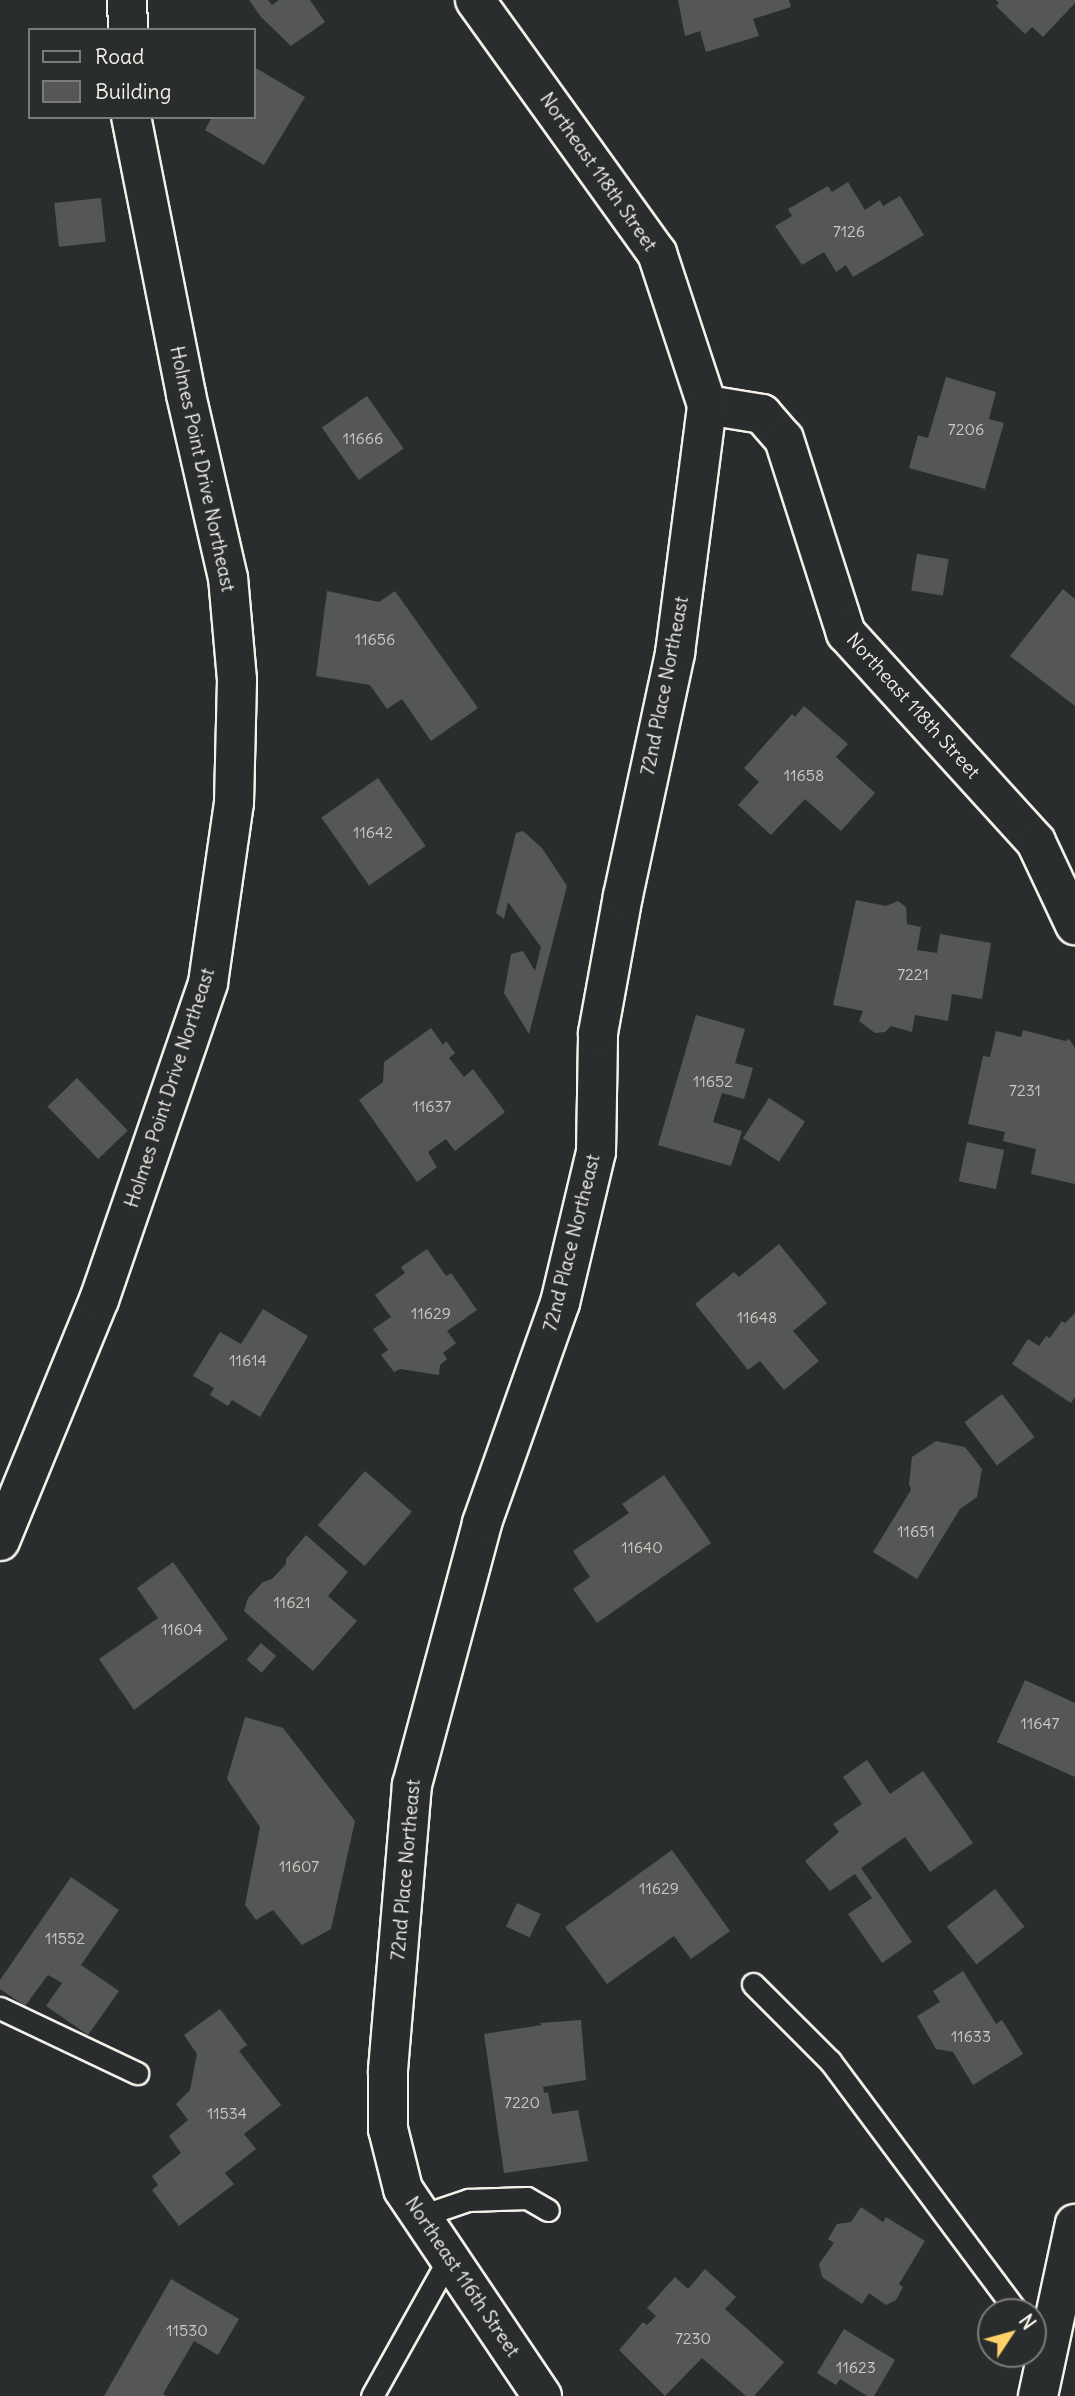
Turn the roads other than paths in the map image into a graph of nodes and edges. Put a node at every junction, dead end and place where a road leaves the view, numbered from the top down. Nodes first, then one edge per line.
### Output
1 (127, 0) edge
2 (475, 0) edge
3 (128, 28) edge
4 (131, 119) edge
5 (707, 405) junction
6 (1075, 925) edge
7 (0, 1541) edge
8 (753, 1984) dead end
9 (0, 2008) edge
10 (388, 2070) joint
11 (137, 2073) dead end
12 (548, 2210) dead end
13 (421, 2216) junction
14 (1075, 2224) edge
15 (449, 2258) junction
16 (1007, 2298) edge
17 (1047, 2320) edge
18 (1039, 2368) edge
19 (372, 2396) edge
20 (542, 2396) edge
21 (1038, 2396) edge

1 - 3 street
2 - 5 street, Northeast 118th Street
4 - 7 street, Holmes Point Drive Northeast
5 - 6 street, Northeast 118th Street
5 - 10 street, 72nd Place Northeast
8 - 16 lane
9 - 11 lane
10 - 13 street, Northeast 116th Street
12 - 13 lane
13 - 15 street, Northeast 116th Street
14 - 17 street
15 - 19 lane
15 - 20 street, Northeast 116th Street
18 - 21 street

